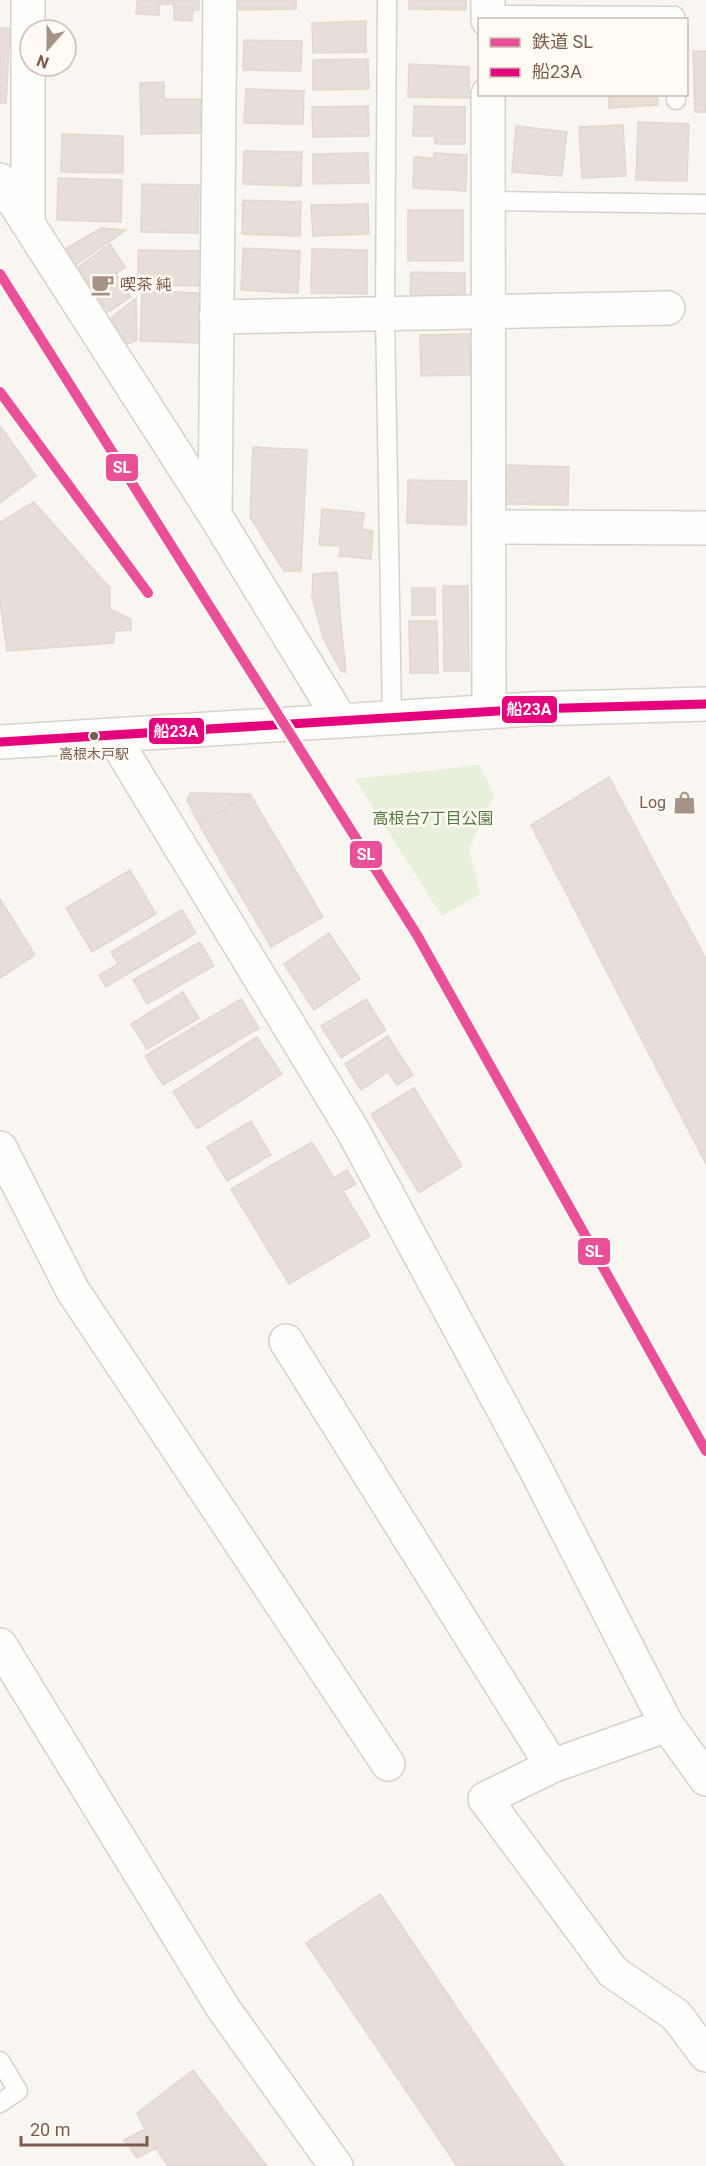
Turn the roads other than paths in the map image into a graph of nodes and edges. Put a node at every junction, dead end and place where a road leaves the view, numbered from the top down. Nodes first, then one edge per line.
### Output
1 (28, 0) edge
2 (220, 0) edge
3 (387, 0) edge
4 (488, 11) edge
5 (675, 12) edge
6 (488, 96) edge
7 (0, 180) edge
8 (488, 201) junction
9 (706, 204) edge
10 (28, 223) junction
11 (668, 308) dead end
12 (489, 311) junction
13 (385, 313) junction
14 (216, 316) junction
15 (215, 515) junction
16 (489, 527) junction
17 (706, 528) edge
18 (706, 704) edge
19 (489, 712) junction
20 (393, 717) junction
21 (341, 721) junction
22 (113, 736) junction
23 (0, 742) edge
24 (0, 1148) edge
25 (286, 1341) dead end
26 (0, 1645) edge
27 (667, 1725) junction
28 (388, 1764) dead end
29 (552, 1766) junction
30 (706, 1779) edge
31 (706, 2055) edge
32 (0, 2061) edge
33 (0, 2103) edge
34 (336, 2166) edge

1 - 10 street
2 - 14 street
3 - 13 lane
4 - 5 lane
6 - 8 street
7 - 10 street
8 - 9 lane
8 - 12 street
10 - 15 street
11 - 12 street
12 - 13 street
12 - 16 street
13 - 14 street
13 - 20 lane
14 - 15 street
15 - 21 street
16 - 17 street
16 - 19 street
18 - 19 street
19 - 20 street
20 - 21 street
21 - 22 street
22 - 23 street
22 - 27 street
24 - 28 street
25 - 29 street
26 - 34 street
27 - 29 street
27 - 30 street
29 - 31 street
32 - 33 lane

